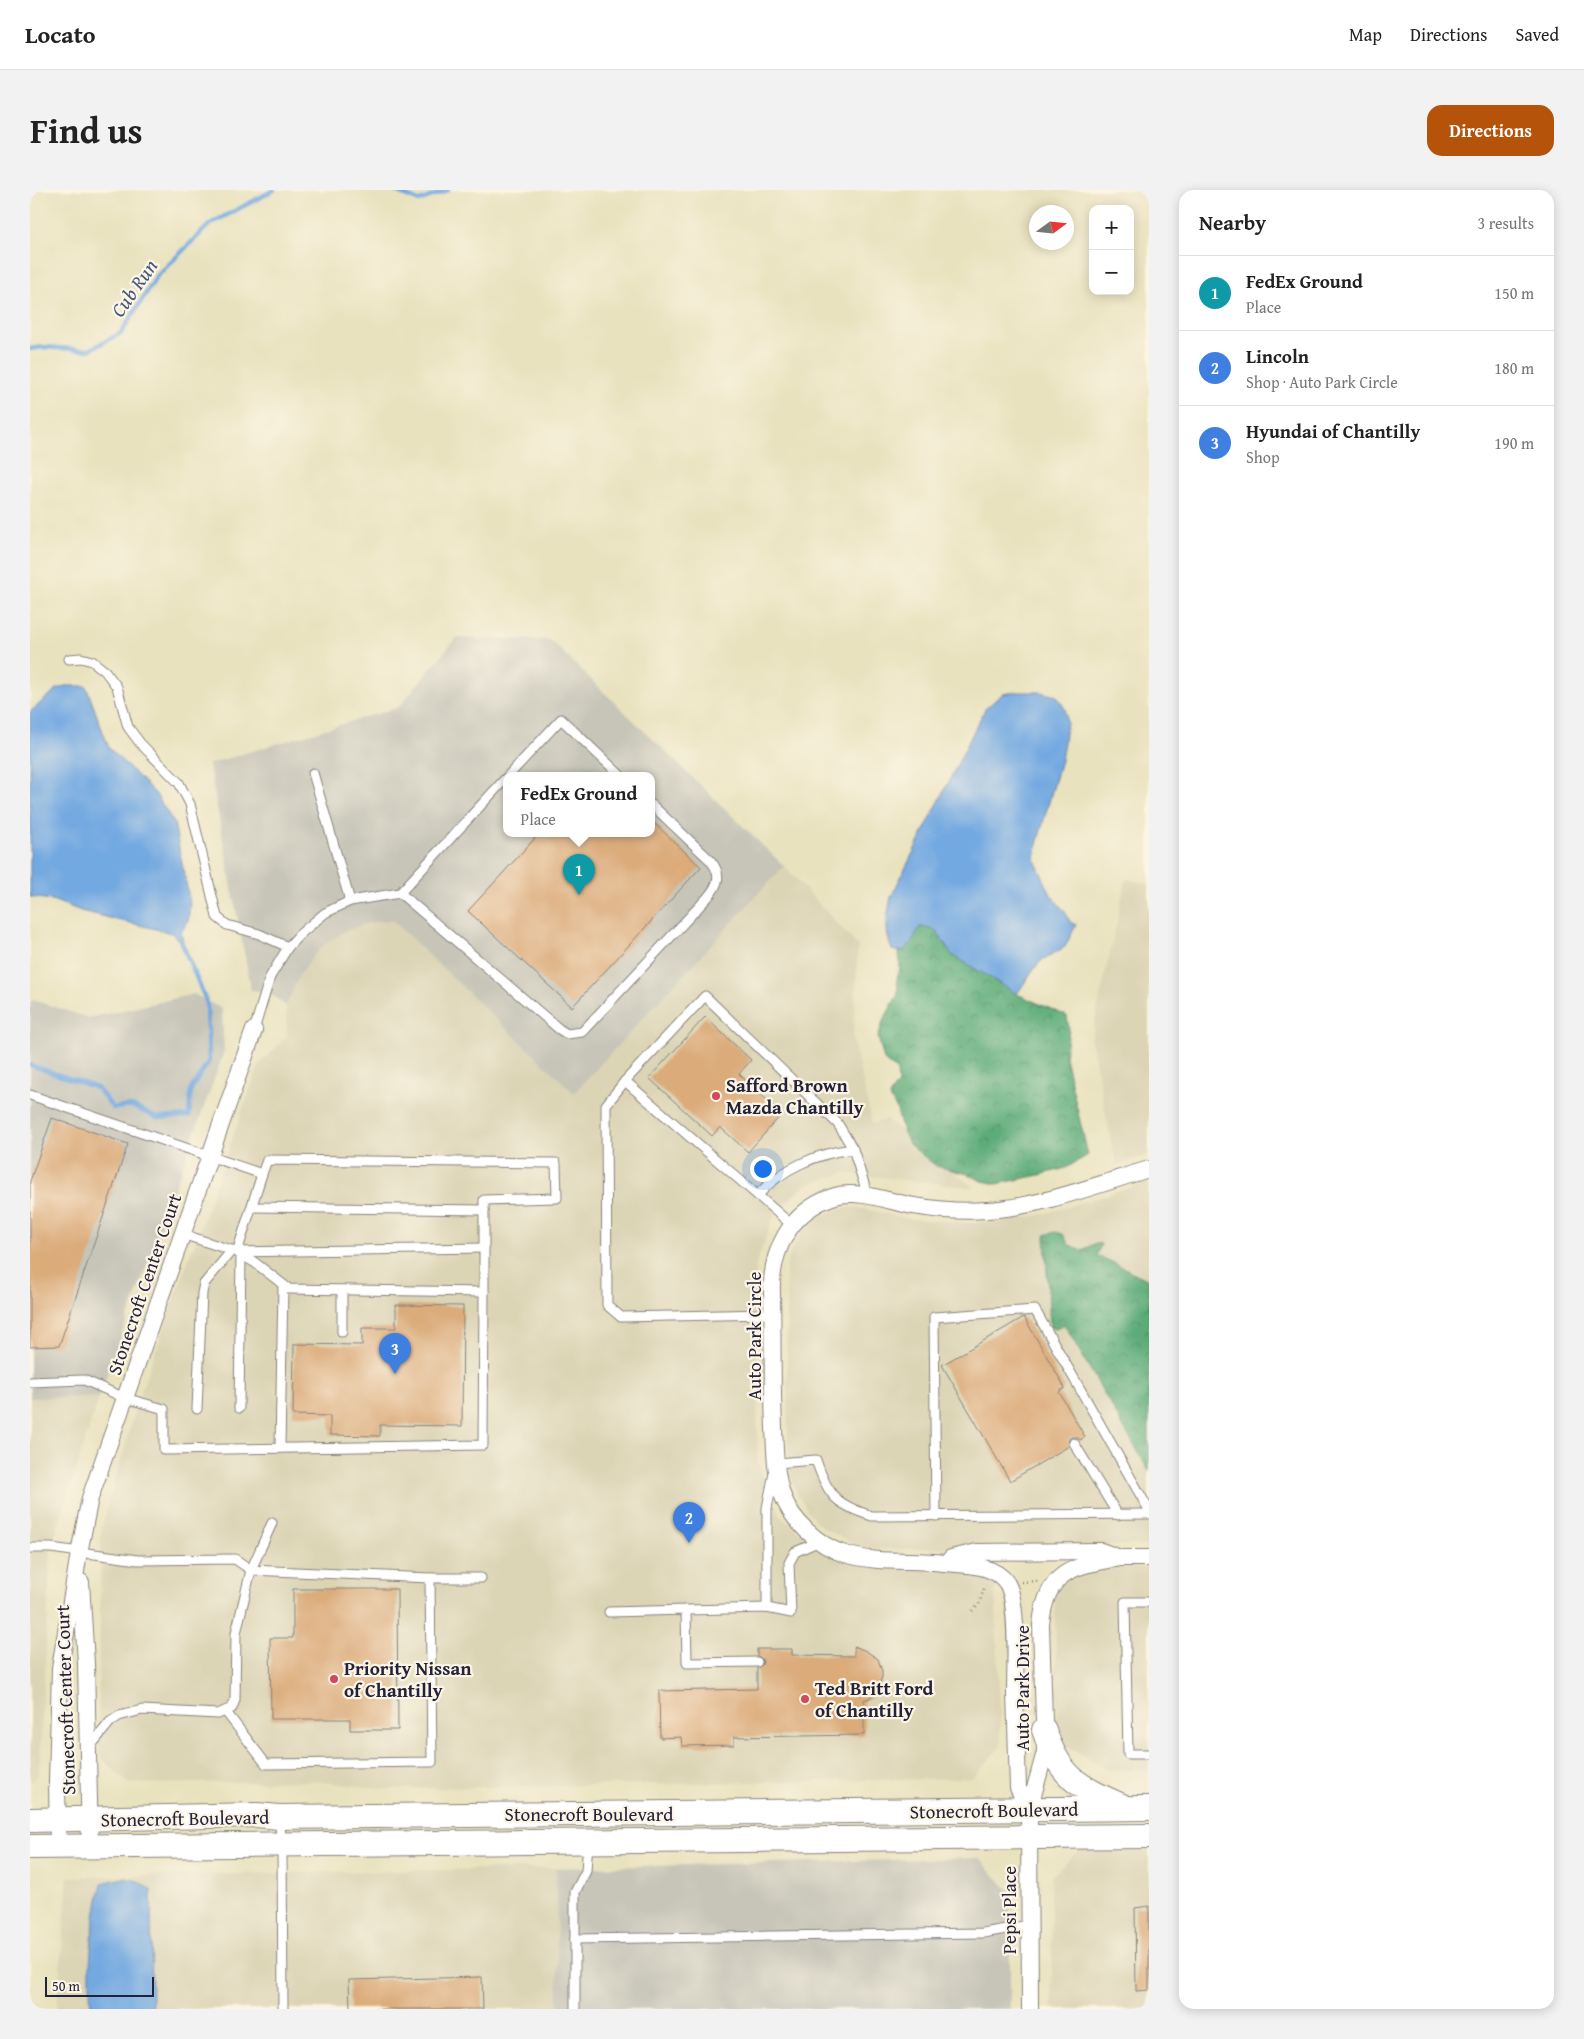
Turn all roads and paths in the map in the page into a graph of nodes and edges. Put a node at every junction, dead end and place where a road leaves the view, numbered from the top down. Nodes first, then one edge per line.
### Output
1 (69, 659) dead end
2 (512, 772) edge
3 (617, 772) edge
4 (313, 773) dead end
5 (503, 781) edge
6 (655, 808) edge
7 (400, 893) junction
8 (350, 901) junction
9 (288, 947) junction
10 (254, 1030) joint
11 (626, 1081) junction
12 (30, 1095) edge
13 (853, 1149) junction
14 (209, 1157) junction
15 (1149, 1169) edge
16 (262, 1174) junction
17 (758, 1195) junction
18 (868, 1196) junction
19 (253, 1208) junction
20 (484, 1210) junction
21 (792, 1225) junction
22 (182, 1234) junction
23 (484, 1248) junction
24 (237, 1252) junction
25 (283, 1285) junction
26 (342, 1290) junction
27 (484, 1292) junction
28 (772, 1314) junction
29 (342, 1332) dead end
30 (30, 1382) edge
31 (125, 1398) junction
32 (239, 1408) dead end
33 (197, 1409) dead end
34 (1074, 1444) dead end
35 (280, 1448) junction
36 (776, 1464) junction
37 (1149, 1510) edge
38 (1149, 1514) edge
39 (1118, 1515) junction
40 (936, 1516) junction
41 (272, 1524) dead end
42 (820, 1542) junction
43 (30, 1548) edge
44 (79, 1553) junction
45 (1120, 1558) junction
46 (1149, 1558) edge
47 (934, 1562) junction
48 (978, 1566) joint
49 (251, 1570) junction
50 (430, 1578) junction
51 (481, 1578) dead end
52 (1149, 1602) edge
53 (767, 1608) junction
54 (686, 1610) junction
55 (608, 1612) dead end
56 (757, 1662) dead end
57 (226, 1712) junction
58 (1044, 1730) junction
59 (87, 1750) junction
60 (1149, 1754) edge
61 (1139, 1809) edge
62 (1029, 1810) junction
63 (279, 1817) junction
64 (58, 1819) junction
65 (89, 1819) junction
66 (30, 1820) edge
67 (1149, 1836) edge
68 (1030, 1838) junction
69 (588, 1841) junction
70 (282, 1845) junction
71 (58, 1846) junction
72 (90, 1846) junction
73 (30, 1847) edge
74 (1029, 1925) junction
75 (575, 1938) junction
76 (283, 2009) edge
77 (575, 2009) edge
78 (1030, 2009) edge

1 - 9 lane
2 - 3 lane
4 - 8 lane
5 - 7 lane
6 - 7 lane
7 - 8 lane
8 - 9 lane
9 - 10 lane
10 - 14 street, Stonecroft Center Court
11 - 13 lane
11 - 17 lane
11 - 28 lane
12 - 14 lane
13 - 17 lane
13 - 18 lane
14 - 16 lane
14 - 22 street, Stonecroft Center Court
15 - 18 street, Auto Park Circle
16 - 19 lane
16 - 20 lane
17 - 21 lane
18 - 21 street, Auto Park Circle
19 - 20 lane
19 - 24 lane
20 - 23 lane
21 - 28 street, Auto Park Circle
22 - 24 lane
22 - 31 street, Stonecroft Center Court
23 - 24 lane
23 - 27 lane
24 - 25 lane
24 - 32 lane
24 - 33 lane
25 - 26 lane
25 - 35 lane
26 - 27 lane
26 - 29 lane
27 - 35 lane
28 - 36 street, Auto Park Circle
30 - 31 lane
31 - 35 lane
31 - 44 street, Stonecroft Center Court
34 - 39 lane
36 - 40 lane
36 - 42 street, Auto Park Circle
36 - 53 lane
37 - 40 lane
38 - 39 lane
39 - 40 lane
41 - 49 lane
42 - 47 street, Auto Park Circle
42 - 53 lane
43 - 44 lane
44 - 49 lane
44 - 59 street, Stonecroft Center Court
44 - 64 street, Stonecroft Center Court
45 - 46 street, Auto Park Circle
45 - 47 street, Auto Park Circle
45 - 58 street, Auto Park Drive
47 - 48 street, Auto Park Circle
48 - 62 street, Auto Park Drive
49 - 50 lane
49 - 57 lane
50 - 51 lane
50 - 57 lane
52 - 60 lane
53 - 54 lane
54 - 55 lane
54 - 56 lane
57 - 59 lane
58 - 61 main road
58 - 62 street, Auto Park Drive
59 - 65 street, Stonecroft Center Court
61 - 62 main road, Stonecroft Boulevard
62 - 63 main road, Stonecroft Boulevard
62 - 68 street, Pepsi Place
63 - 65 main road, Stonecroft Boulevard
63 - 70 lane
64 - 65 main road, Stonecroft Boulevard
64 - 66 main road, Stonecroft Boulevard
64 - 71 street, Stonecroft Center Court
65 - 72 street, Stonecroft Center Court
67 - 68 main road, Stonecroft Boulevard
68 - 69 main road, Stonecroft Boulevard
68 - 74 street, Pepsi Place
69 - 70 main road, Stonecroft Boulevard
69 - 75 lane
70 - 72 main road, Stonecroft Boulevard
70 - 76 lane
71 - 72 main road, Stonecroft Boulevard
71 - 73 main road, Stonecroft Boulevard
74 - 75 lane
74 - 78 street, Pepsi Place
75 - 77 lane

